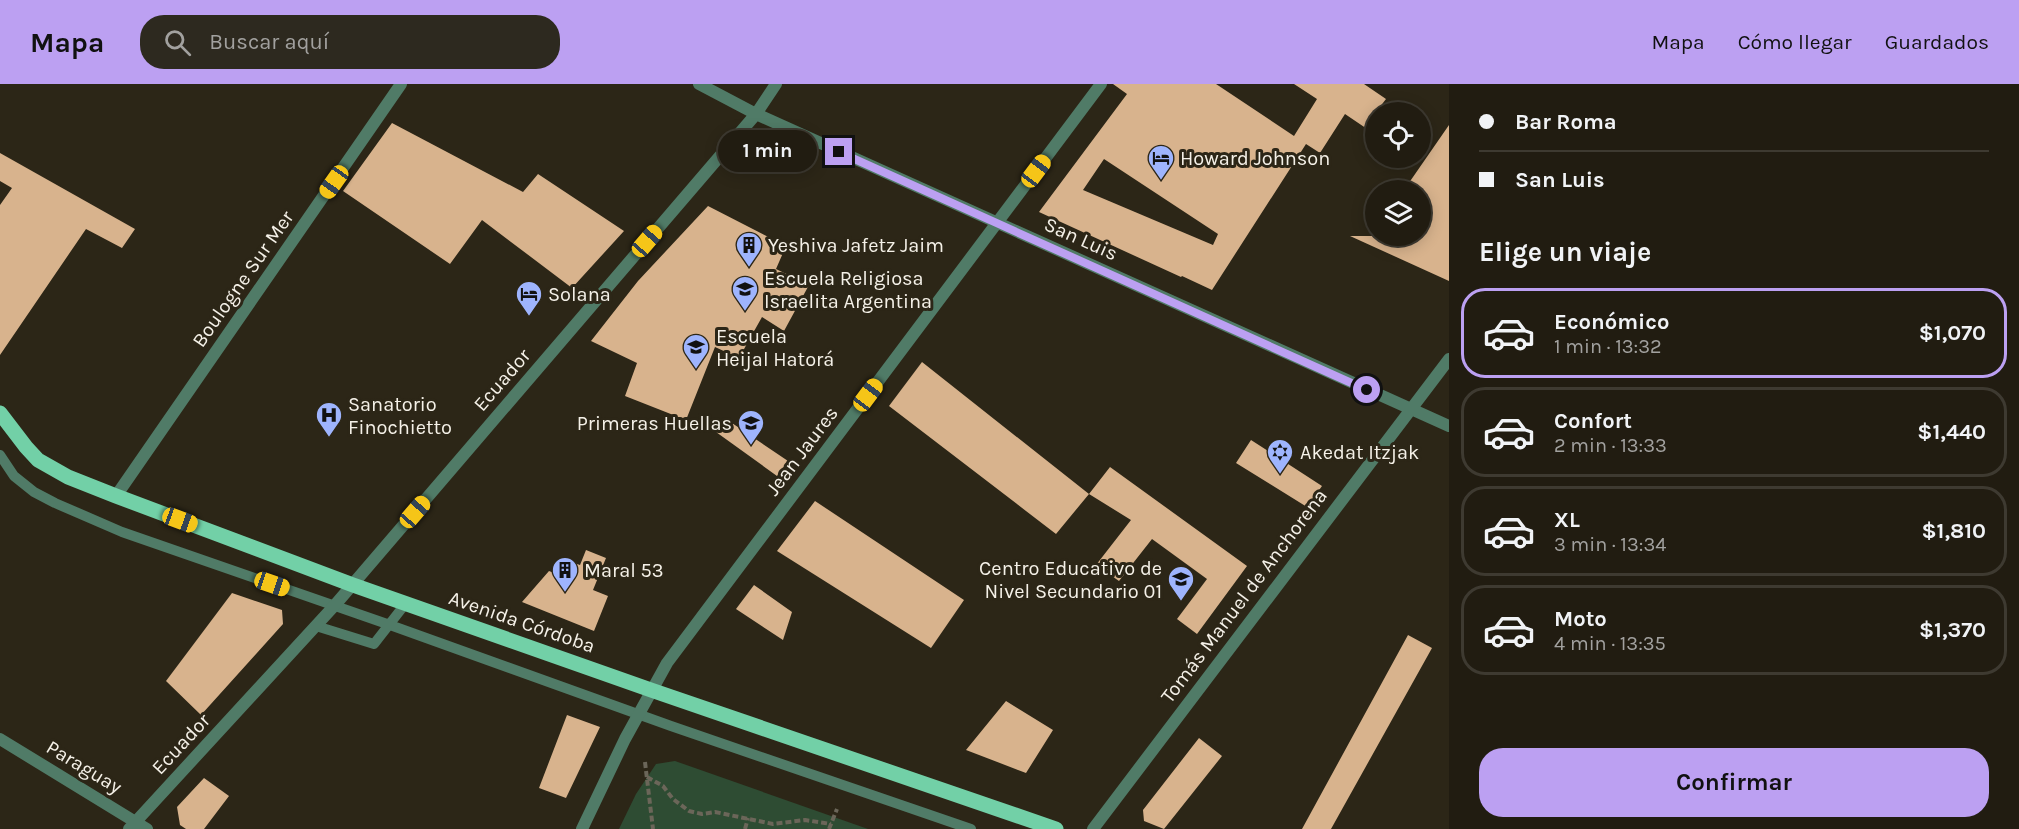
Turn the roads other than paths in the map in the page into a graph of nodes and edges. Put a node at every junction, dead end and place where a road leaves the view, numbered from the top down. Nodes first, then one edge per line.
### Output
1 (402, 84) edge
2 (699, 84) edge
3 (776, 84) edge
4 (1101, 84) edge
5 (756, 114) junction
6 (997, 223) junction
7 (1449, 359) edge
8 (1411, 410) junction
9 (0, 413) edge
10 (1449, 426) edge
11 (0, 455) edge
12 (116, 496) junction
13 (353, 585) junction
14 (406, 603) junction
15 (335, 606) junction
16 (390, 625) junction
17 (316, 626) junction
18 (651, 690) junction
19 (638, 715) junction
20 (0, 739) edge
21 (133, 825) edge
22 (147, 829) edge
23 (582, 829) edge
24 (971, 829) edge
25 (1056, 829) edge
26 (1093, 829) edge

1 - 12 street, Boulogne Sur Mer
2 - 5 street, San Luis
3 - 5 street, Ecuador
4 - 6 street, Jean Jaures
5 - 6 street, San Luis
5 - 13 street, Ecuador
6 - 8 street, San Luis
6 - 18 street, Jean Jaures
7 - 8 street, Tomás Manuel de Anchorena
8 - 10 street, San Luis
8 - 26 street, Tomás Manuel de Anchorena
9 - 12 main road, Avenida Córdoba
11 - 15 lane
12 - 13 main road, Avenida Córdoba
13 - 14 main road, Avenida Córdoba
13 - 15 street, Ecuador
14 - 16 lane
14 - 18 main road, Avenida Córdoba
15 - 16 lane
15 - 17 street, Ecuador
16 - 17 lane
16 - 19 lane
17 - 21 street, Ecuador
18 - 19 street, Jean Jaures
18 - 25 main road, Avenida Córdoba
19 - 23 street, Jean Jaures
19 - 24 lane
20 - 21 street, Paraguay
21 - 22 street, Paraguay

